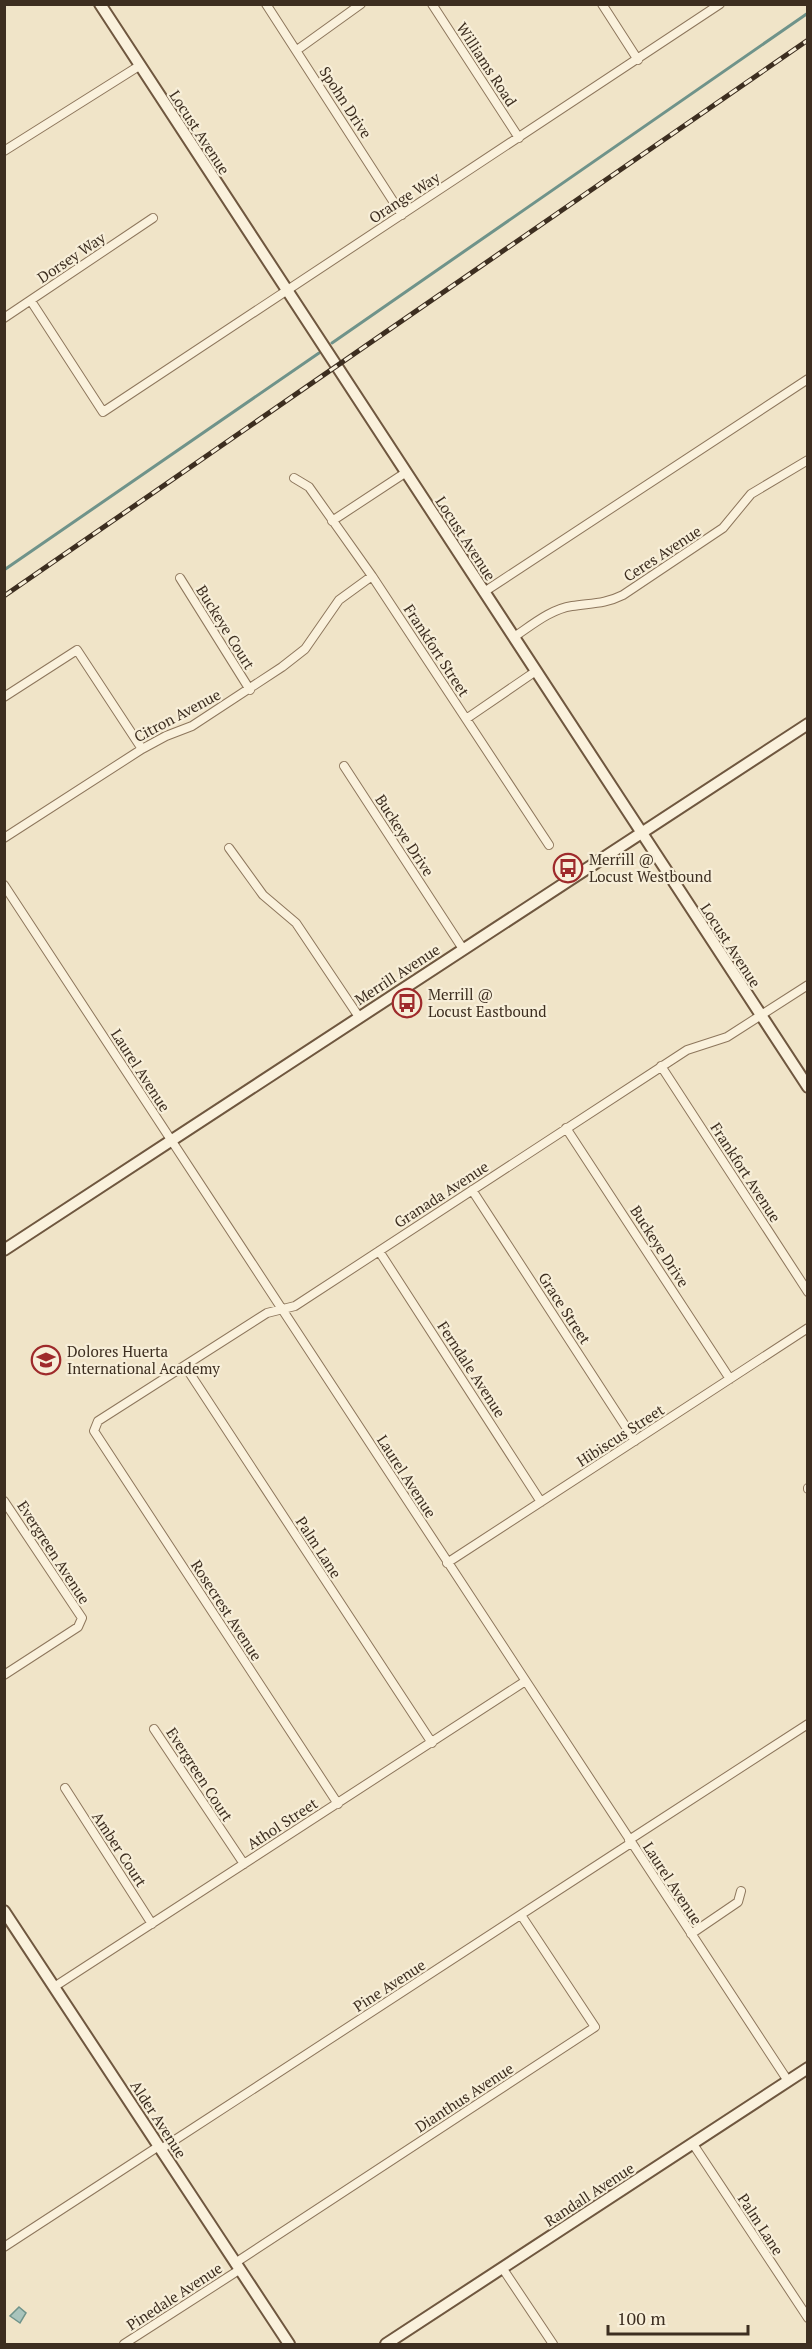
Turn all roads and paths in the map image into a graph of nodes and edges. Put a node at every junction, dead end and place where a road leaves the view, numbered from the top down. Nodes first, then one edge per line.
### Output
1 (100, 4) edge
2 (266, 4) edge
3 (361, 4) edge
4 (432, 4) edge
5 (602, 4) edge
6 (720, 4) edge
7 (297, 50) junction
8 (638, 60) junction
9 (139, 66) junction
10 (519, 138) junction
11 (4, 151) edge
12 (402, 215) junction
13 (153, 218) dead end
14 (286, 292) junction
15 (31, 301) junction
16 (4, 318) edge
17 (807, 379) edge
18 (807, 460) edge
19 (405, 473) junction
20 (294, 478) dead end
21 (332, 521) junction
22 (372, 576) junction
23 (180, 578) dead end
24 (484, 592) junction
25 (514, 637) junction
26 (536, 671) junction
27 (250, 690) junction
28 (4, 697) edge
29 (466, 719) junction
30 (807, 724) edge
31 (142, 749) junction
32 (344, 766) dead end
33 (640, 833) junction
34 (4, 838) edge
35 (549, 845) dead end
36 (229, 848) dead end
37 (4, 885) edge
38 (14, 900) junction
39 (4, 906) edge
40 (463, 949) junction
41 (807, 985) edge
42 (359, 1017) junction
43 (760, 1017) junction
44 (661, 1066) junction
45 (807, 1087) edge
46 (566, 1128) junction
47 (170, 1141) junction
48 (472, 1190) junction
49 (4, 1250) edge
50 (379, 1251) junction
51 (807, 1292) edge
52 (283, 1309) junction
53 (807, 1328) edge
54 (185, 1366) junction
55 (730, 1379) junction
56 (94, 1431) joint
57 (634, 1442) junction
58 (4, 1501) edge
59 (541, 1502) junction
60 (447, 1563) junction
61 (4, 1675) edge
62 (524, 1682) junction
63 (807, 1724) edge
64 (154, 1729) dead end
65 (432, 1743) junction
66 (65, 1788) dead end
67 (338, 1804) junction
68 (630, 1842) junction
69 (243, 1864) junction
70 (741, 1891) dead end
71 (4, 1911) edge
72 (521, 1915) junction
73 (152, 1924) junction
74 (691, 1934) junction
75 (54, 1987) junction
76 (807, 2068) edge
77 (788, 2081) junction
78 (693, 2144) junction
79 (160, 2147) junction
80 (4, 2247) edge
81 (237, 2266) junction
82 (503, 2269) junction
83 (807, 2318) edge
84 (124, 2344) edge
85 (289, 2344) edge
86 (386, 2344) edge
87 (554, 2344) edge

1 - 9 street, Locust Avenue
2 - 7 street, Spohn Drive
3 - 7 street
4 - 10 street, Williams Road
5 - 8 street
6 - 8 street, Orange Way
7 - 12 street, Spohn Drive
8 - 10 street, Orange Way
9 - 11 street
9 - 14 street, Locust Avenue
10 - 12 street, Orange Way
12 - 14 street, Orange Way
13 - 15 street, Dorsey Way
14 - 15 street, Orange Way
14 - 19 street, Locust Avenue
15 - 16 street, Dorsey Way
17 - 24 street
18 - 25 street, Ceres Avenue
19 - 21 street
19 - 24 street, Locust Avenue
20 - 21 street, Frankfort Street
21 - 22 street, Frankfort Street
22 - 27 street, Citron Avenue
22 - 29 street, Frankfort Street
23 - 27 street, Buckeye Court
24 - 25 street, Locust Avenue
25 - 26 street, Locust Avenue
26 - 29 street
26 - 33 street, Locust Avenue
27 - 31 street, Citron Avenue
28 - 31 street
29 - 35 street, Frankfort Street
30 - 33 street, Merrill Avenue
31 - 34 street, Citron Avenue
32 - 40 street, Buckeye Drive
33 - 40 street, Merrill Avenue
33 - 43 street, Locust Avenue
36 - 42 street
37 - 38 street, Laurel Avenue
38 - 39 street
38 - 47 street, Laurel Avenue
40 - 42 street, Merrill Avenue
41 - 43 street, Granada Avenue
42 - 47 street, Merrill Avenue
43 - 44 street, Granada Avenue
43 - 45 street, Locust Avenue
44 - 46 street, Granada Avenue
44 - 51 street, Frankfort Avenue
46 - 48 street, Granada Avenue
46 - 55 street, Buckeye Drive
47 - 49 street, Merrill Avenue
47 - 52 street, Laurel Avenue
48 - 50 street, Granada Avenue
48 - 57 street, Grace Street
50 - 52 street, Granada Avenue
50 - 59 street, Ferndale Avenue
52 - 54 street, Granada Avenue
52 - 60 street, Laurel Avenue
53 - 55 street, Hibiscus Street
54 - 56 street, Granada Avenue
54 - 65 street, Palm Lane
55 - 57 street, Hibiscus Street
56 - 67 street, Rosecrest Avenue
57 - 59 street, Hibiscus Street
58 - 61 street, Evergreen Avenue
59 - 60 street, Hibiscus Street
60 - 62 street, Laurel Avenue
62 - 65 street, Athol Street
62 - 68 street, Laurel Avenue
63 - 68 street, Pine Avenue
64 - 69 street, Evergreen Court
65 - 67 street, Athol Street
66 - 73 street, Amber Court
67 - 69 street, Athol Street
68 - 72 street, Pine Avenue
68 - 74 street, Laurel Avenue
69 - 73 street, Athol Street
70 - 74 street
71 - 75 street, Alder Avenue
72 - 79 street, Pine Avenue
72 - 81 street, Dianthus Avenue
73 - 75 street, Athol Street
74 - 77 street, Laurel Avenue
75 - 79 street, Alder Avenue
76 - 77 street, Randall Avenue
77 - 78 street, Randall Avenue
78 - 82 street, Randall Avenue
78 - 83 street, Palm Lane
79 - 80 street, Pine Avenue
79 - 81 street, Alder Avenue
81 - 84 street, Pinedale Avenue
81 - 85 street, Alder Avenue
82 - 86 street, Randall Avenue
82 - 87 street

